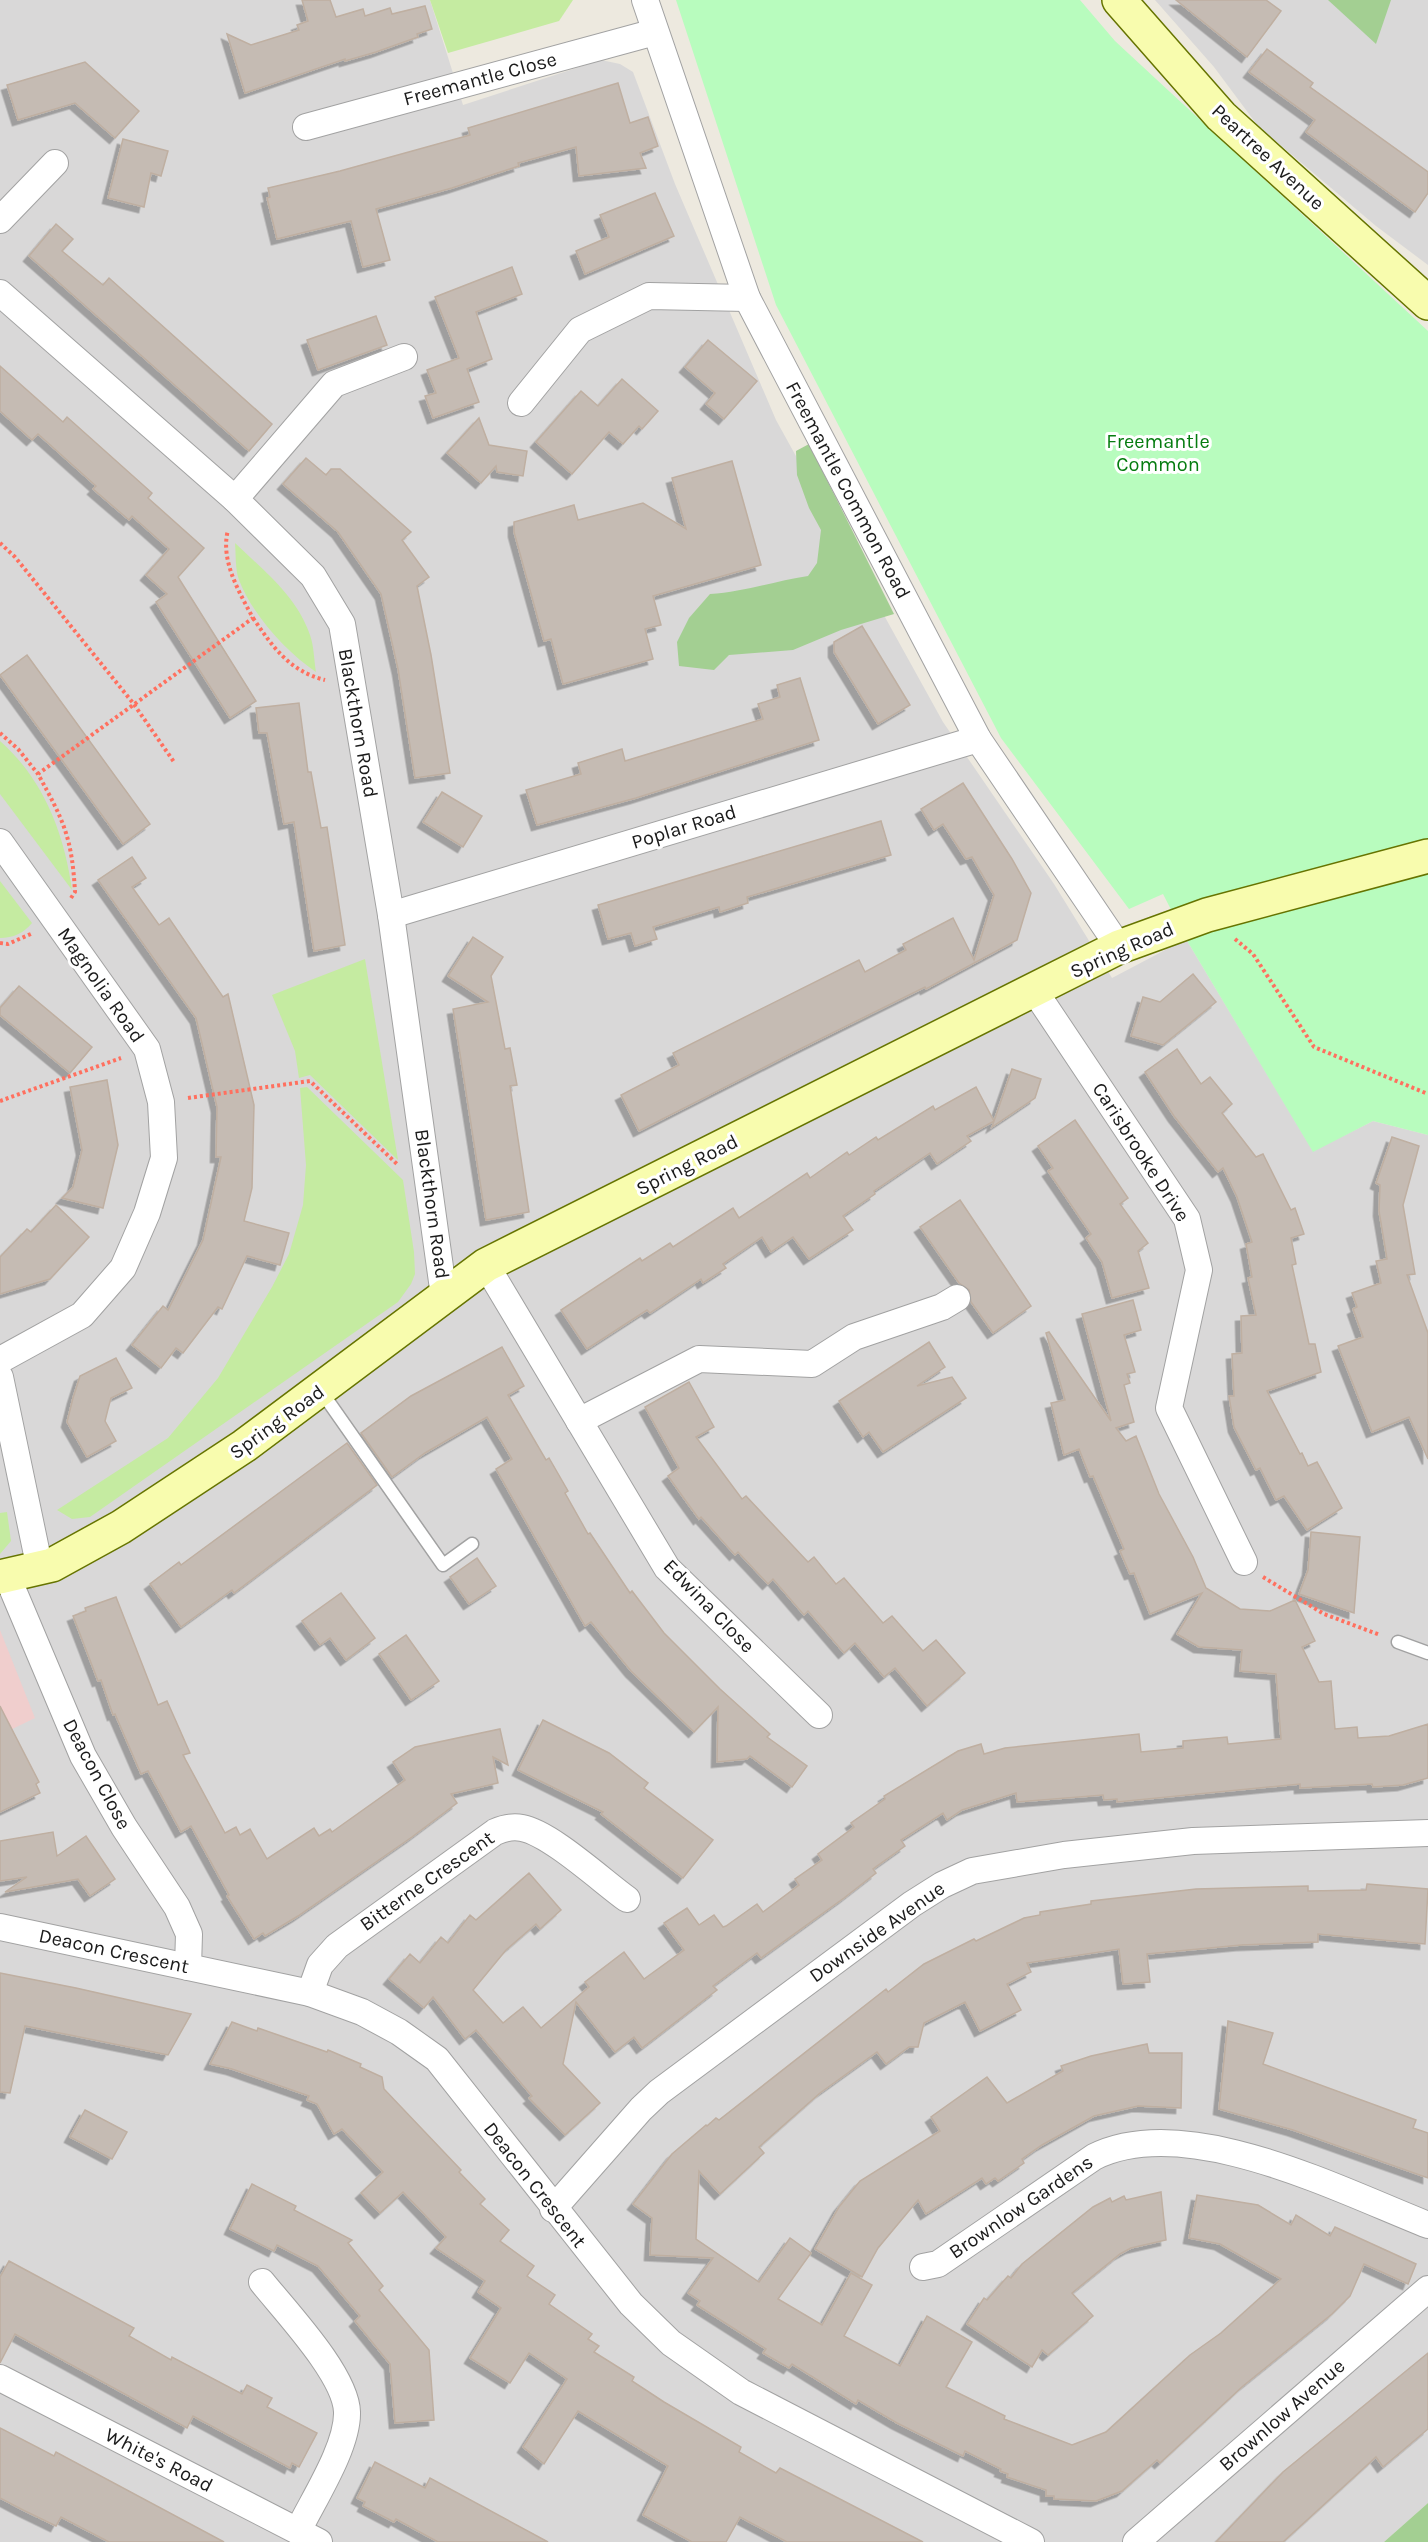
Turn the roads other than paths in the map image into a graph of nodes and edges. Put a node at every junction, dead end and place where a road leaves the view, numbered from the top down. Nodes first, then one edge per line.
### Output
1 (645, 0) edge
2 (1119, 0) edge
3 (655, 32) junction
4 (306, 127) dead end
5 (55, 163) dead end
6 (0, 220) edge
7 (1425, 291) edge
8 (0, 293) edge
9 (747, 298) junction
10 (404, 357) dead end
11 (521, 402) dead end
12 (235, 500) junction
13 (978, 739) junction
14 (0, 842) edge
15 (1428, 856) edge
16 (391, 915) junction
17 (1119, 947) junction
18 (1034, 990) junction
19 (486, 1266) junction
20 (444, 1296) junction
21 (957, 1298) dead end
22 (0, 1360) edge
23 (0, 1377) edge
24 (321, 1391) junction
25 (579, 1421) junction
26 (472, 1544) dead end
27 (1244, 1562) road end
28 (40, 1569) junction
29 (4, 1577) edge
30 (1398, 1642) road end
31 (1428, 1653) edge
32 (819, 1715) dead end
33 (1428, 1833) edge
34 (627, 1899) dead end
35 (0, 1927) edge
36 (188, 1967) junction
37 (310, 1994) junction
38 (553, 2209) junction
39 (1428, 2225) edge
40 (923, 2267) dead end
41 (262, 2282) dead end
42 (1428, 2289) edge
43 (0, 2378) edge
44 (308, 2537) edge
45 (1031, 2542) edge
46 (1136, 2542) edge

1 - 3 street, Freemantle Common Road
2 - 7 street, Peartree Avenue
3 - 4 street, Freemantle Close
3 - 9 street, Freemantle Common Road
5 - 6 street
8 - 12 street, Blackthorn Road
9 - 11 street
9 - 13 street, Freemantle Common Road
10 - 12 street
12 - 16 street, Blackthorn Road
13 - 16 street, Poplar Road
13 - 17 street, Freemantle Common Road
14 - 22 street, Magnolia Road
15 - 17 street, Spring Road
16 - 20 street, Blackthorn Road
17 - 18 street, Spring Road
18 - 19 street, Spring Road
18 - 27 street, Carisbrooke Drive
19 - 20 street, Spring Road
19 - 25 street, Edwina Close
20 - 24 street, Spring Road
21 - 25 street
23 - 28 street
24 - 26 lane
24 - 28 street, Spring Road
25 - 32 street, Edwina Close
28 - 29 street, Spring Road
29 - 36 street, Deacon Close
30 - 31 lane
33 - 38 street, Downside Avenue
34 - 37 street, Bitterne Crescent
35 - 36 street, Deacon Crescent
36 - 37 street, Deacon Crescent
37 - 38 street, Deacon Crescent
38 - 45 street, Deacon Crescent
39 - 40 street, Brownlow Gardens
41 - 44 street
42 - 46 street, Brownlow Avenue
43 - 44 street, White's Road

